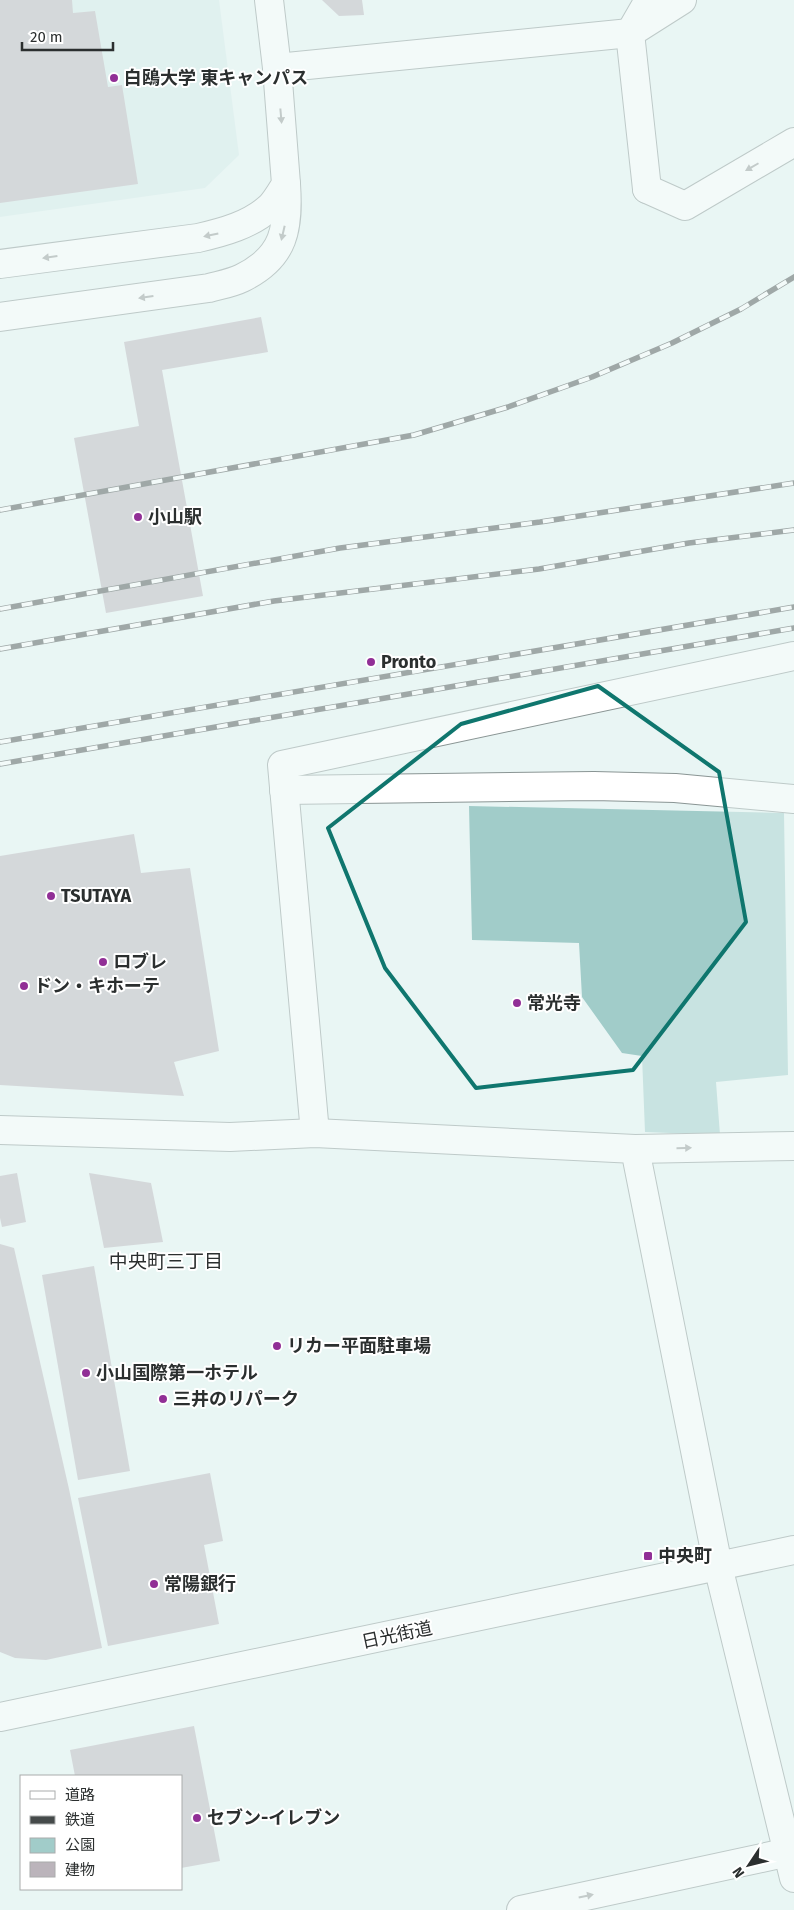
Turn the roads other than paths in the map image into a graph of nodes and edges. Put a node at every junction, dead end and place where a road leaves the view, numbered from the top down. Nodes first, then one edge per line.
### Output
1 (269, 0) edge
2 (649, 0) edge
3 (682, 0) edge
4 (630, 33) junction
5 (277, 68) junction
6 (794, 142) edge
7 (286, 184) junction
8 (0, 264) edge
9 (0, 317) edge
10 (794, 656) edge
11 (284, 790) junction
12 (794, 799) edge
13 (0, 1130) edge
14 (315, 1134) junction
15 (794, 1146) edge
16 (635, 1149) junction
17 (794, 1550) edge
18 (718, 1566) junction
19 (0, 1718) edge
20 (792, 1860) edge
21 (521, 1910) edge

1 - 5 street
2 - 4 street
3 - 4 street
4 - 5 street
6 -> 4 street
5 -> 7 street
7 -> 8 street
7 -> 9 street
10 - 11 street
11 - 12 street
11 - 14 street
13 - 14 street
14 - 16 street
16 -> 15 street
16 - 18 street
17 - 18 street, 日光街道
18 - 19 street, 日光街道
18 - 20 street
21 -> 20 street

